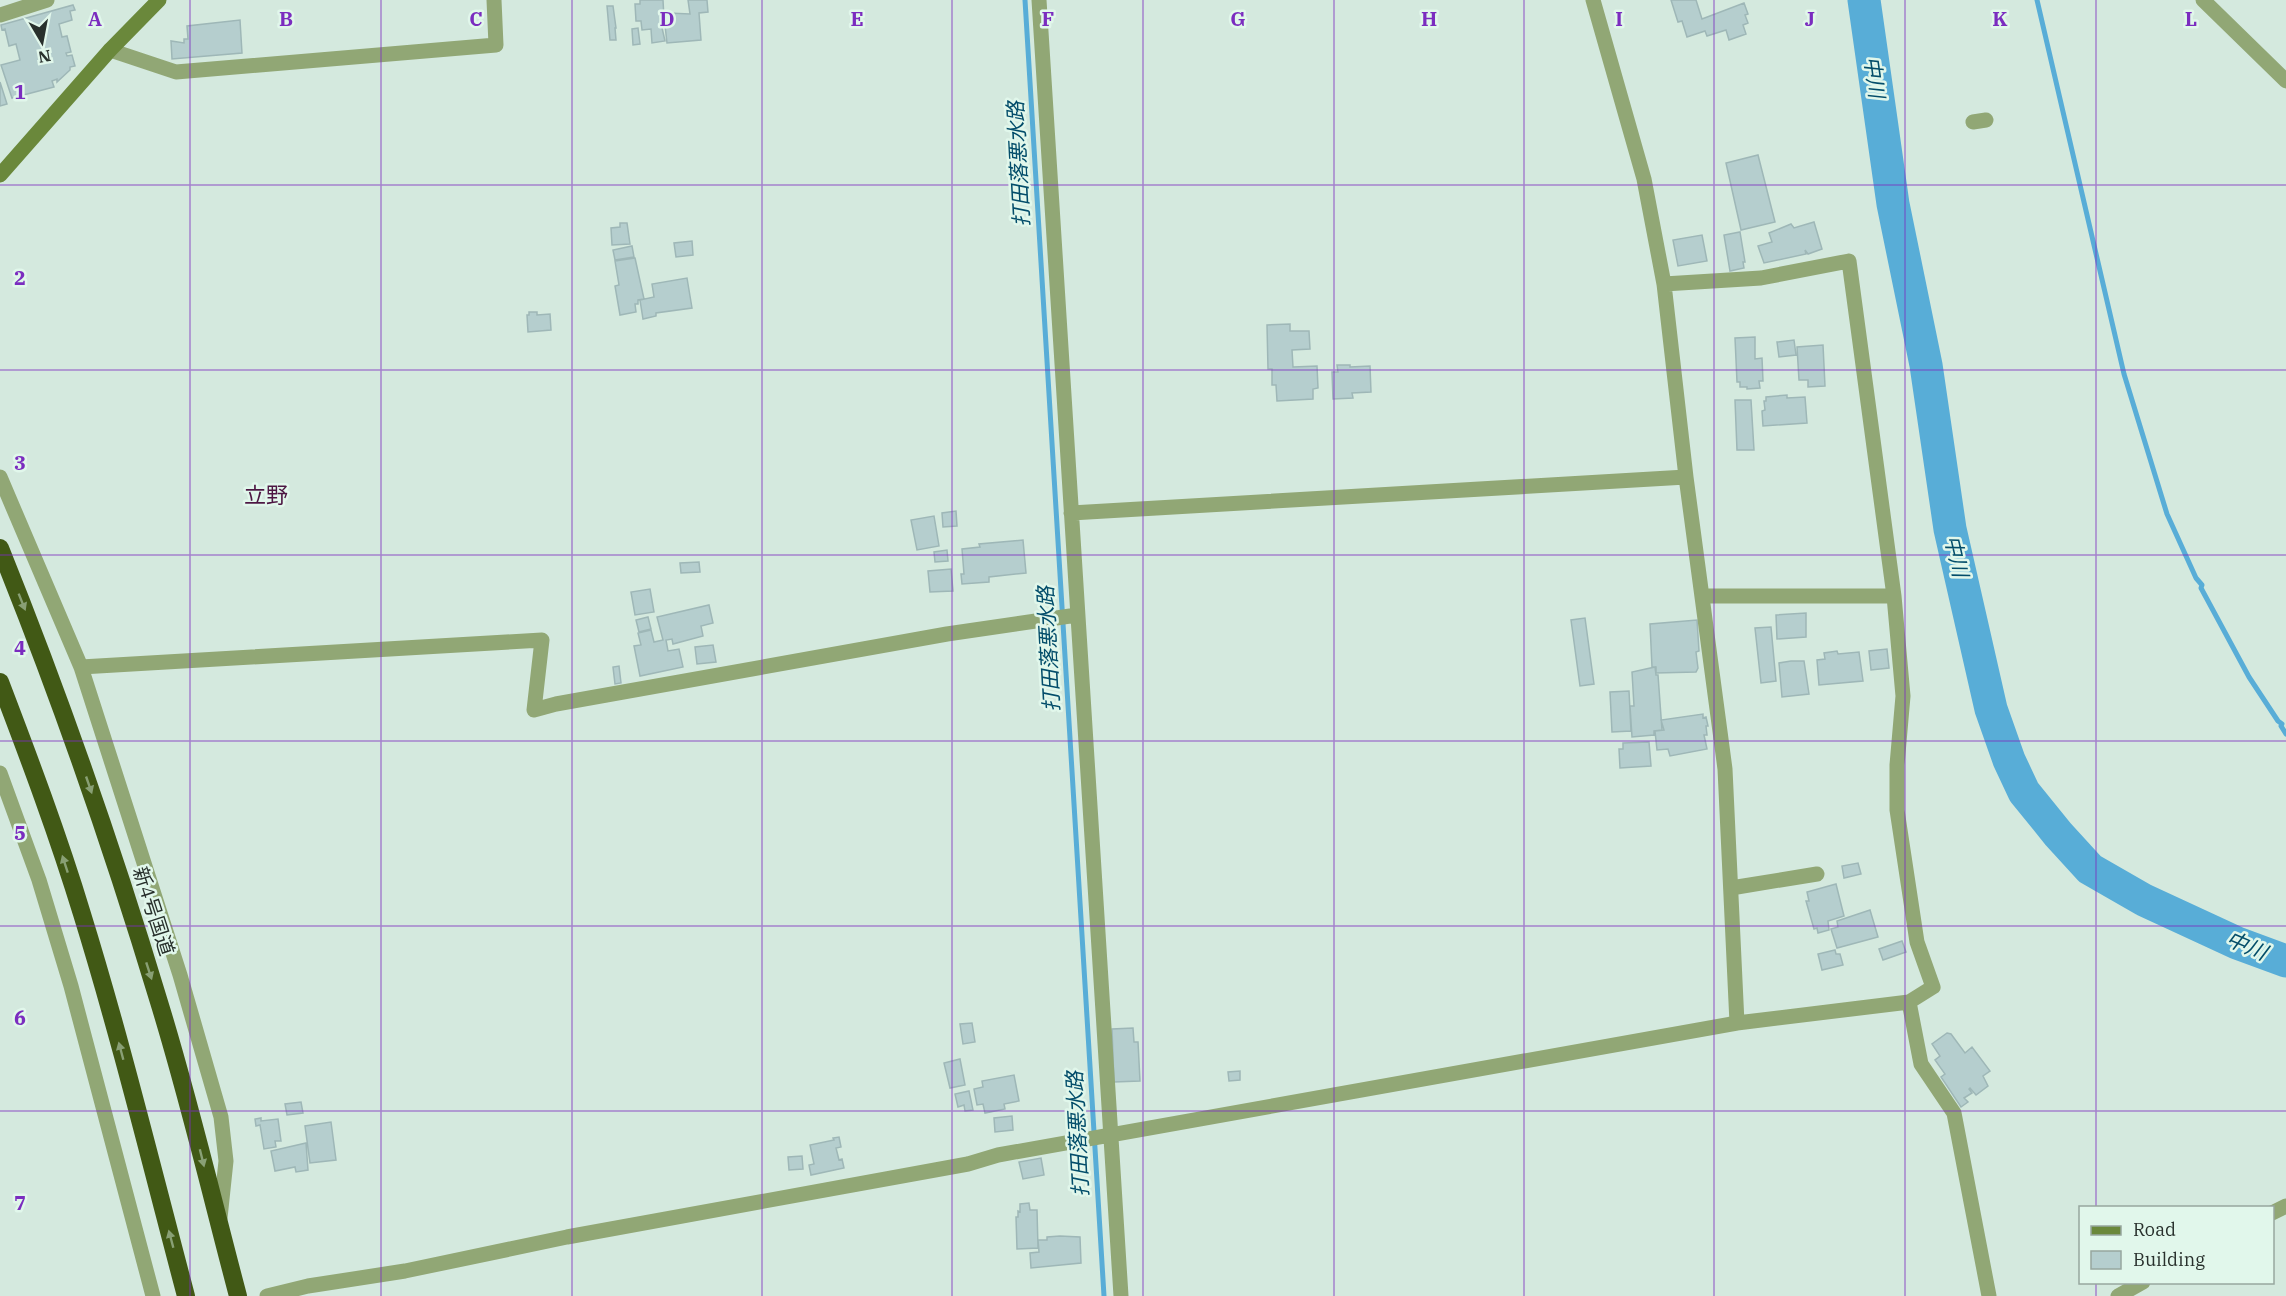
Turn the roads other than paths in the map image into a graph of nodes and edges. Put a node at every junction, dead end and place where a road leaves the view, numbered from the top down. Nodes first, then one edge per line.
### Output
1 (45, 0) edge
2 (159, 0) edge
3 (494, 0) edge
4 (1039, 0) edge
5 (1593, 0) edge
6 (2204, 0) edge
7 (0, 15) edge
8 (110, 51) junction
9 (2286, 81) edge
10 (0, 174) edge
11 (1664, 284) junction
12 (0, 477) edge
13 (1686, 477) junction
14 (1071, 513) junction
15 (0, 548) edge
16 (1703, 596) junction
17 (1894, 596) junction
18 (1077, 615) junction
19 (81, 667) junction
20 (0, 682) edge
21 (0, 772) edge
22 (1817, 874) dead end
23 (1731, 888) junction
24 (1909, 1002) junction
25 (1737, 1023) junction
26 (1111, 1137) junction
27 (220, 1227) junction
28 (2140, 1284) edge
29 (153, 1296) edge
30 (186, 1296) edge
31 (238, 1296) edge
32 (268, 1296) edge
33 (1121, 1296) edge
34 (1989, 1296) edge
35 (2118, 1296) edge

1 - 7 street
2 - 8 main road
3 - 8 street
4 - 14 street
5 - 11 street
6 - 9 street
8 - 10 main road
11 - 13 street
11 - 17 street
12 - 19 street
13 - 14 street
13 - 16 street
14 - 18 street
15 -> 27 highway, 新4号国道
16 - 17 street
16 - 23 street
17 - 24 street
18 - 19 street
18 - 26 street
19 - 27 street
30 -> 20 highway
21 - 29 street
22 - 23 street
23 - 25 street
24 - 25 street
24 - 34 street
25 - 26 street
26 - 32 street
26 - 33 street
27 - 31 highway, 新4号国道
28 - 35 street

